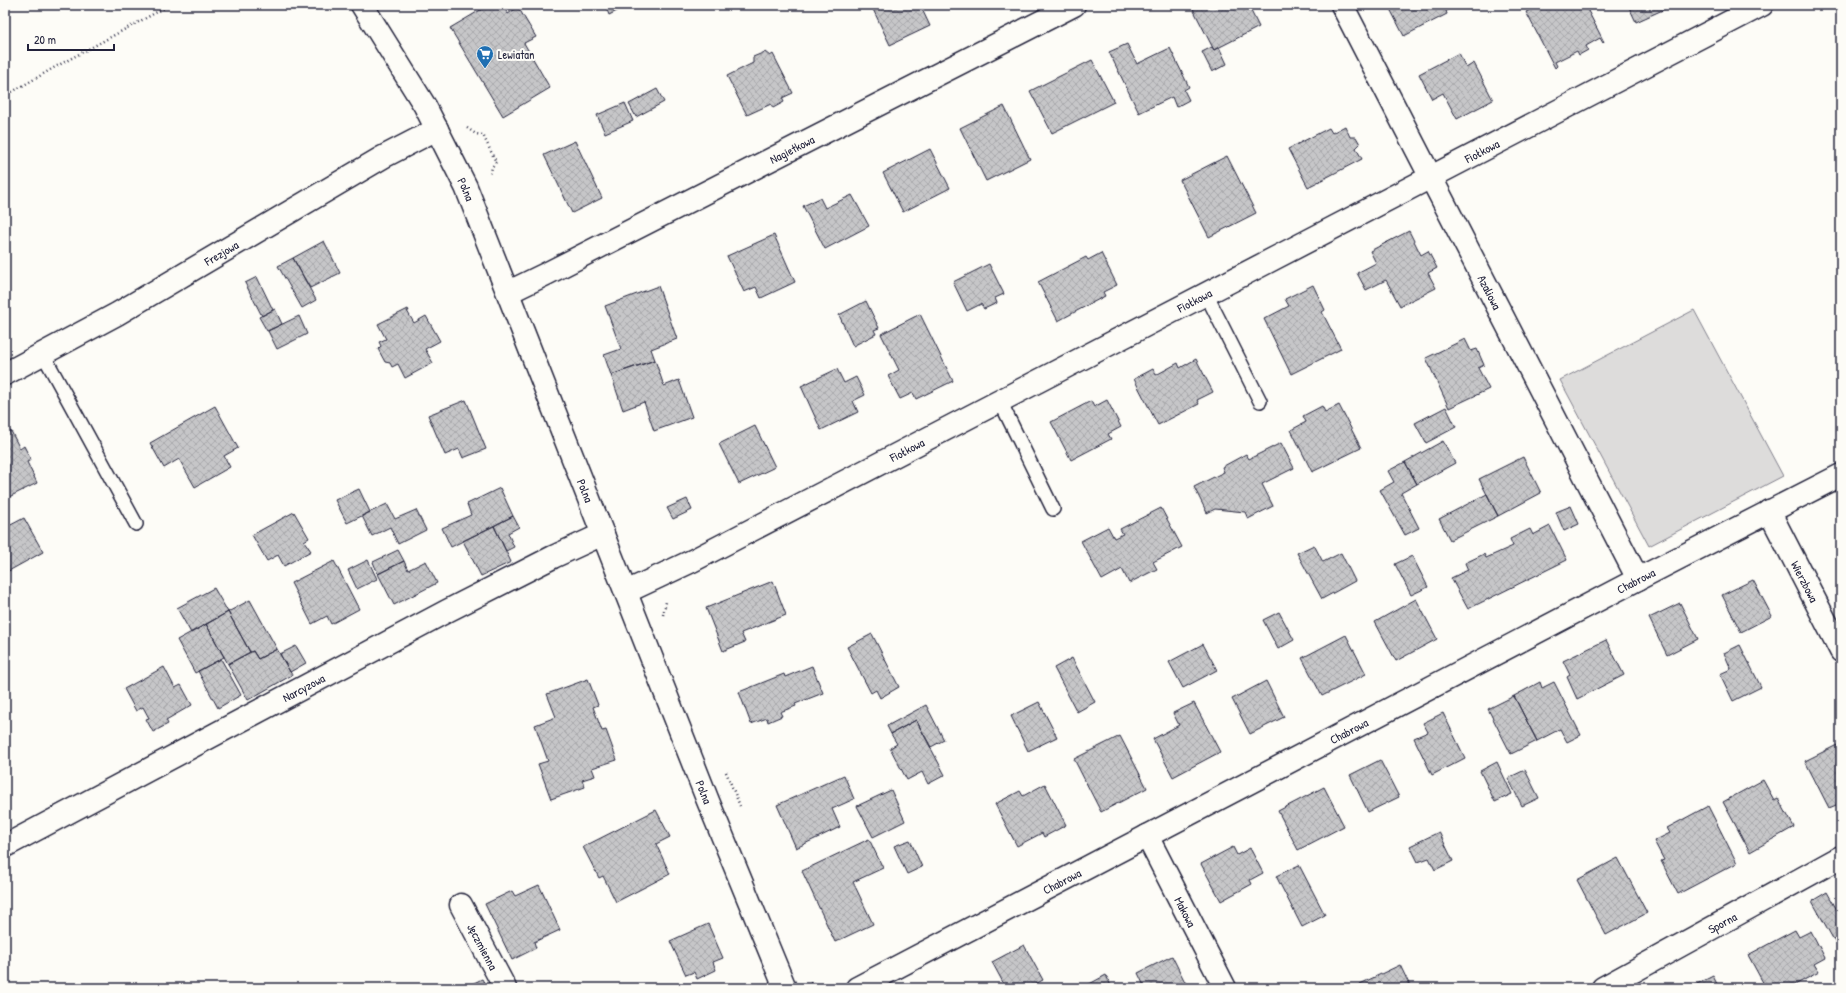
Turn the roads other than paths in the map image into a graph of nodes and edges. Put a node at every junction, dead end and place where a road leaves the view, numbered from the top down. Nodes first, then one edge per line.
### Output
1 (362, 5) edge
2 (1074, 5) edge
3 (1342, 5) edge
4 (1762, 5) edge
5 (437, 129) junction
6 (1431, 177) junction
7 (508, 292) junction
8 (1206, 294) junction
9 (43, 354) junction
10 (5, 374) edge
11 (1000, 401) junction
12 (1260, 401) dead end
13 (1841, 475) edge
14 (1053, 509) dead end
15 (1769, 511) junction
16 (136, 524) dead end
17 (603, 534) junction
18 (1638, 579) junction
19 (626, 592) junction
20 (1841, 650) edge
21 (1147, 836) junction
22 (5, 846) edge
23 (1841, 857) edge
24 (461, 905) dead end
25 (505, 988) edge
26 (785, 988) edge
27 (857, 988) edge
28 (1225, 988) edge
29 (1603, 988) edge

1 - 5 street, Polna
2 - 7 street, Nagietkowa
3 - 6 street, Azaliowa
4 - 6 street, Fiołkowa
5 - 7 street, Polna
5 - 9 street, Frezjowa
6 - 8 street, Fiołkowa
6 - 18 street, Azaliowa
7 - 17 street, Polna
8 - 11 street, Fiołkowa
8 - 12 lane
9 - 10 street, Frezjowa
9 - 16 lane
11 - 14 lane
11 - 19 street, Fiołkowa
13 - 15 street, Chabrowa
15 - 18 street, Chabrowa
15 - 20 street, Wierzbowa
17 - 19 street, Polna
17 - 22 street, Narcyzowa
18 - 21 street, Chabrowa
19 - 26 street, Polna
21 - 27 street, Chabrowa
21 - 28 street, Makowa
23 - 29 street, Sporna
24 - 25 street, Jęczmienna

